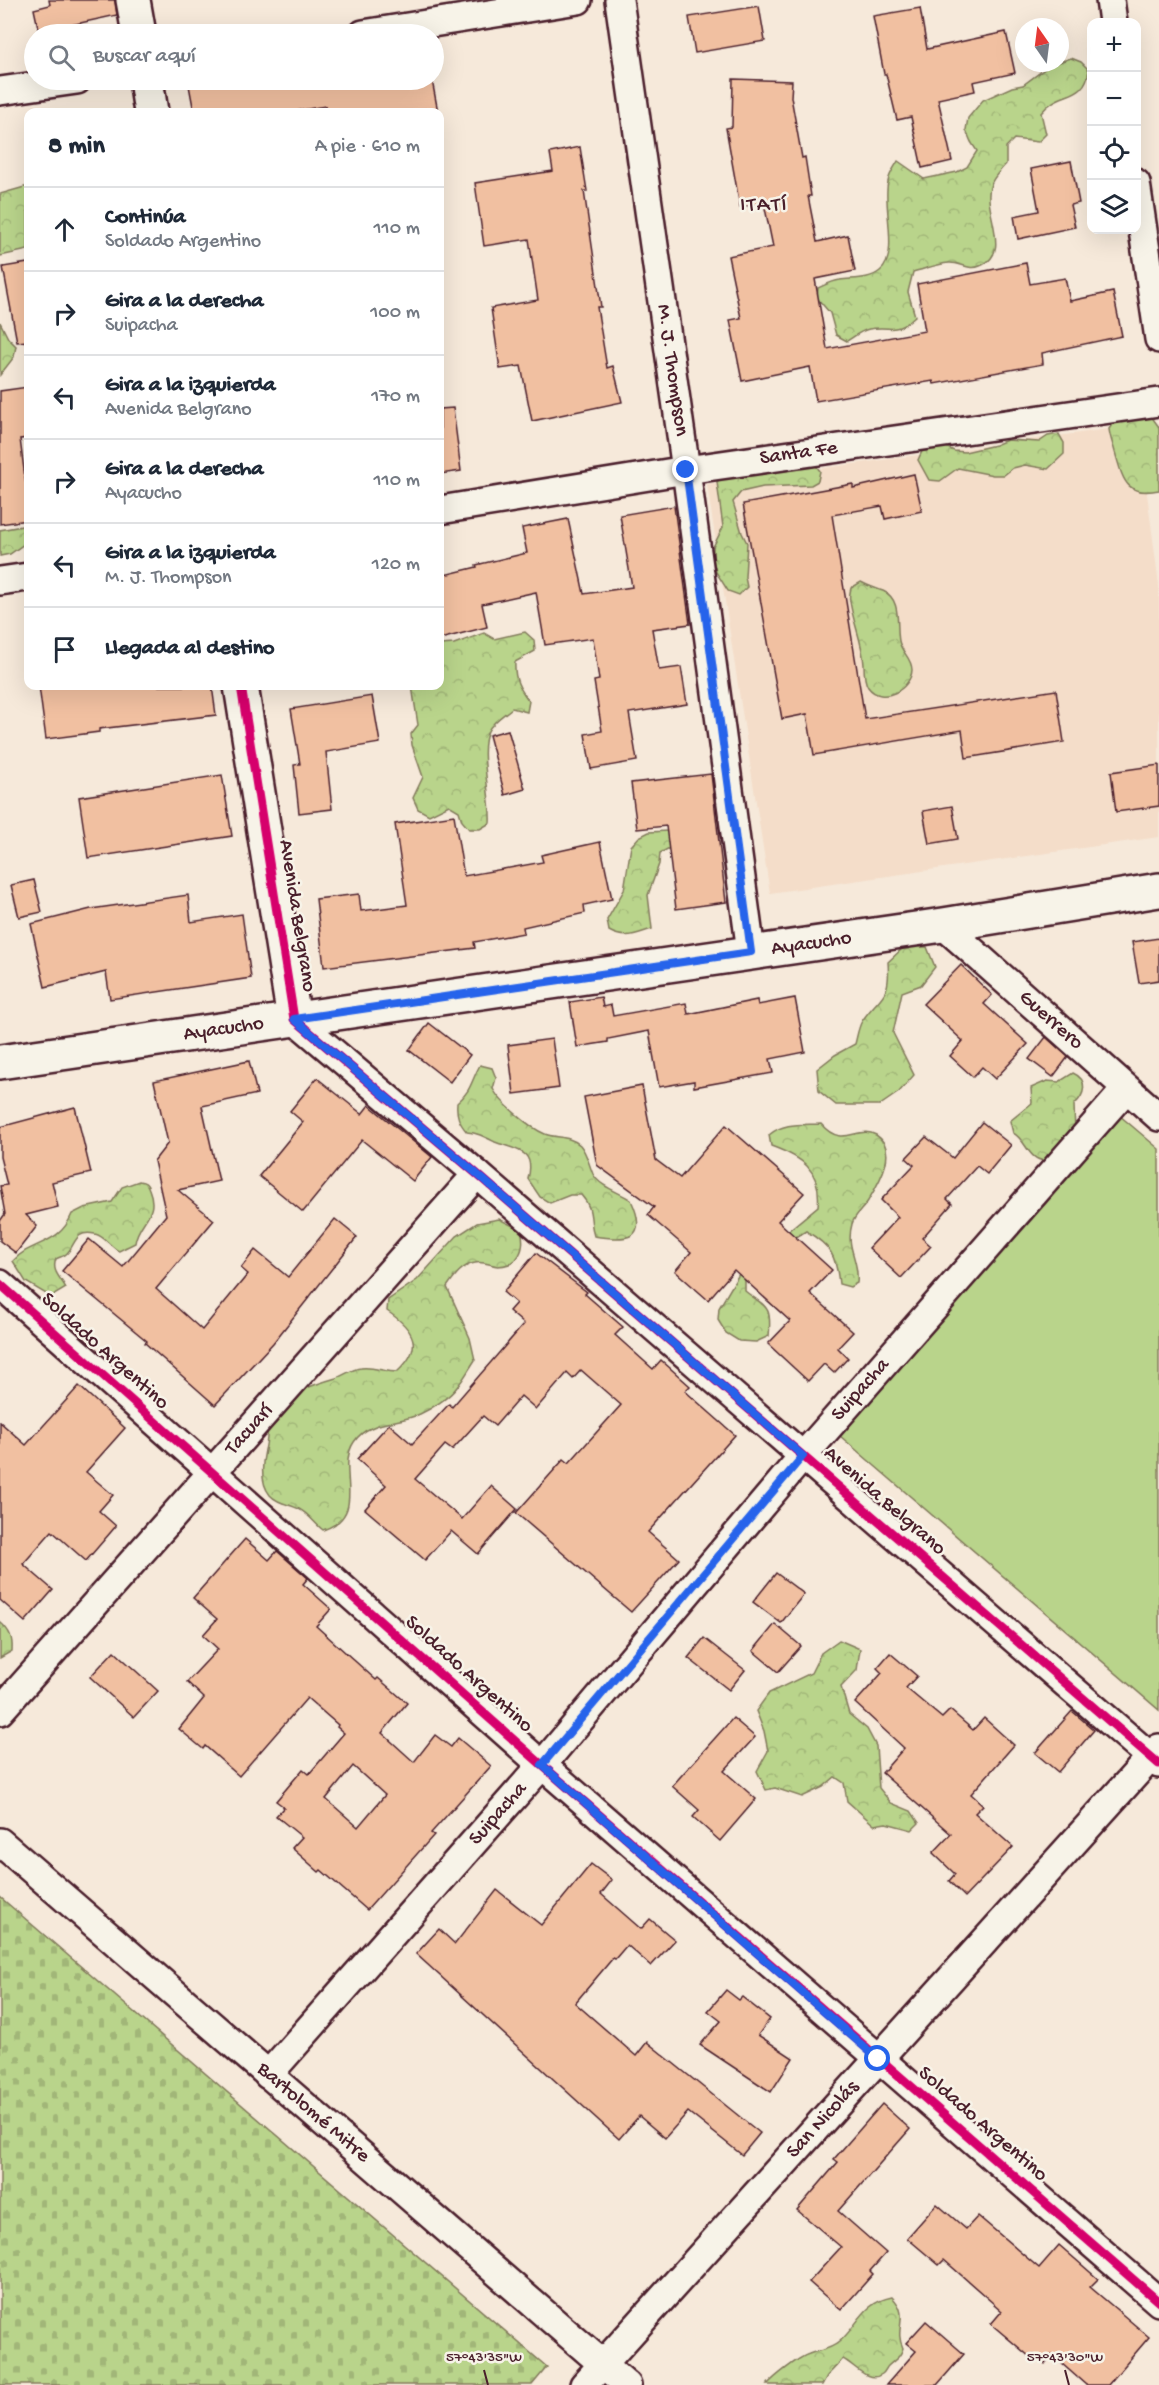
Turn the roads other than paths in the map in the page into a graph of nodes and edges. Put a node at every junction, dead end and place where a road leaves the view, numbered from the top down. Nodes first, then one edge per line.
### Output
1 (133, 0) edge
2 (579, 0) edge
3 (620, 0) edge
4 (1110, 0) edge
5 (1112, 18) edge
6 (137, 24) edge
7 (427, 24) edge
8 (24, 88) edge
9 (148, 90) edge
10 (0, 91) edge
11 (150, 108) edge
12 (1141, 211) edge
13 (1159, 339) edge
14 (1159, 402) edge
15 (686, 470) junction
16 (444, 509) edge
17 (24, 578) edge
18 (0, 581) edge
19 (242, 690) edge
20 (1159, 891) edge
21 (943, 925) junction
22 (751, 952) junction
23 (294, 1019) junction
24 (0, 1062) edge
25 (1125, 1089) junction
26 (1159, 1117) edge
27 (477, 1174) junction
28 (0, 1284) edge
29 (803, 1456) junction
30 (212, 1472) junction
31 (0, 1711) edge
32 (1156, 1756) edge
33 (542, 1765) junction
34 (0, 1842) edge
35 (878, 2059) junction
36 (268, 2075) junction
37 (1159, 2302) edge
38 (602, 2364) junction
39 (584, 2385) edge
40 (627, 2385) edge

1 - 6 street
2 - 7 street
3 - 15 street, M. J. Thompson
4 - 5 street
8 - 10 street
9 - 11 street
12 - 13 street
14 - 15 street, Santa Fe
15 - 16 street, Santa Fe
15 - 22 street, M. J. Thompson
17 - 18 street
19 - 23 street, Avenida Belgrano
20 - 21 street, Ayacucho
21 - 22 street, Ayacucho
21 - 25 street, Guerrero
22 - 23 street, Ayacucho
23 - 24 street, Ayacucho
23 - 27 street, Avenida Belgrano
25 - 26 street, Guerrero
25 - 29 street, Suipacha
27 - 29 street, Avenida Belgrano
27 - 30 street, Tacuarí
28 - 30 street, Soldado Argentino
29 - 32 street, Avenida Belgrano
29 - 33 street, Suipacha
30 - 31 street, Tacuarí
30 - 33 street, Soldado Argentino
32 - 35 street, San Nicolás
33 - 35 street, Soldado Argentino
33 - 36 street, Suipacha
34 - 36 street, Bartolomé Mitre
35 - 37 street, Soldado Argentino
35 - 38 street, San Nicolás
36 - 38 street, Bartolomé Mitre
38 - 39 street, San Nicolás
38 - 40 street, Bartolomé Mitre

